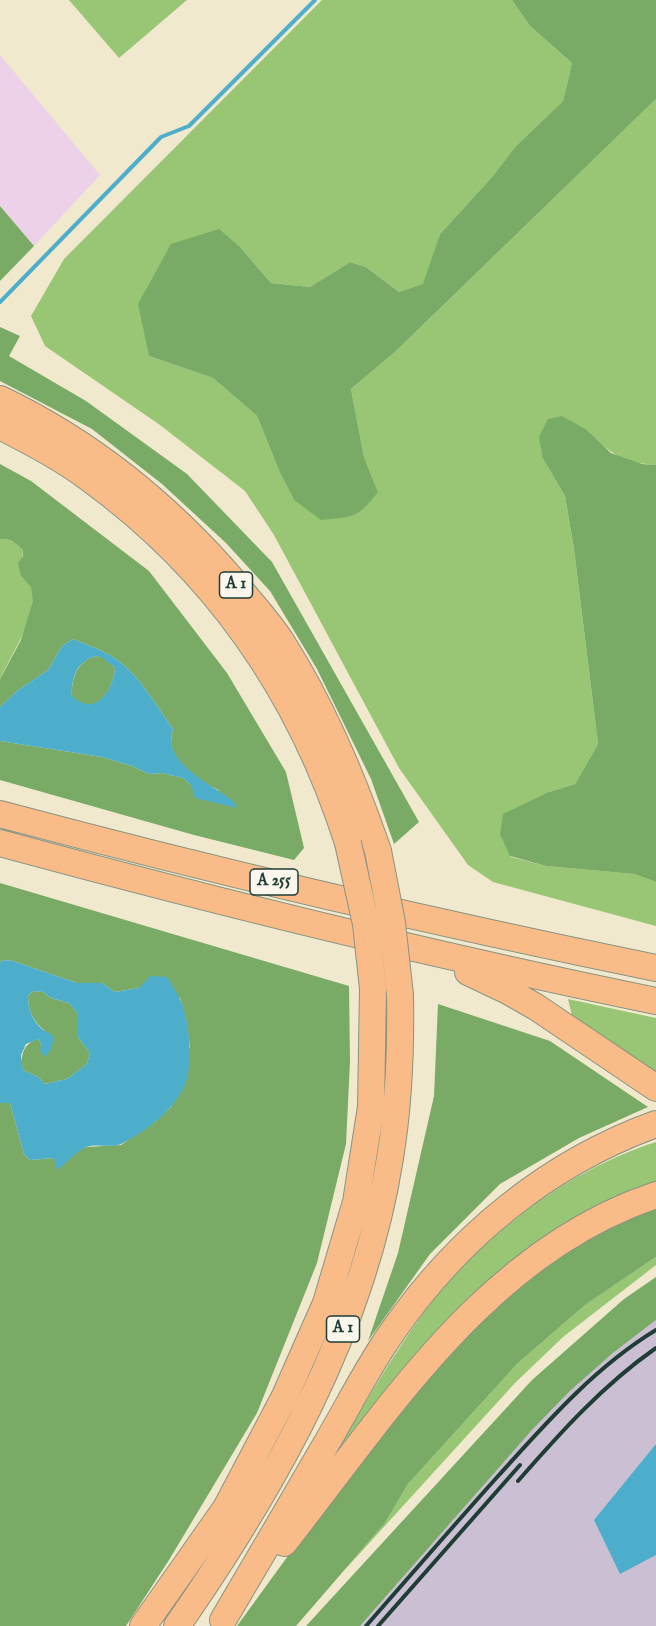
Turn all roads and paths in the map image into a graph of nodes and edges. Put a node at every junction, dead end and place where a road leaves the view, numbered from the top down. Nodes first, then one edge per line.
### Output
1 (0, 399) edge
2 (0, 426) edge
3 (0, 813) edge
4 (0, 843) edge
5 (420, 949) junction
6 (656, 968) edge
7 (656, 1001) edge
8 (656, 1088) edge
9 (648, 1127) edge
10 (656, 1195) edge
11 (221, 1623) edge
12 (143, 1626) edge
13 (177, 1626) edge

1 - 13 highway, A 1, bridge
2 - 12 highway, bridge
3 - 6 highway, A 255
4 - 5 highway, A 255
5 - 7 highway, A 255
5 - 8 highway
9 - 11 highway
10 - 11 highway

